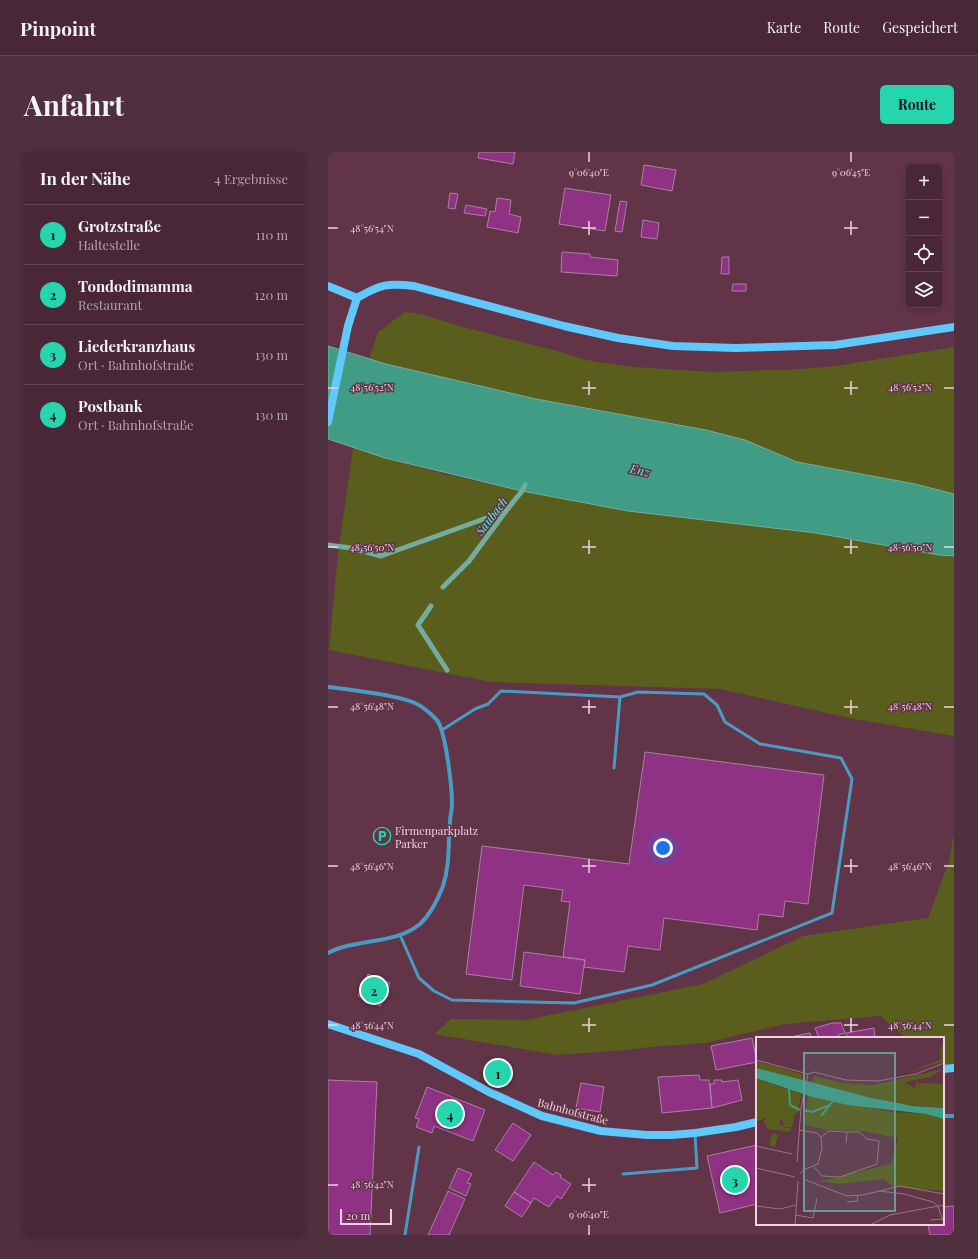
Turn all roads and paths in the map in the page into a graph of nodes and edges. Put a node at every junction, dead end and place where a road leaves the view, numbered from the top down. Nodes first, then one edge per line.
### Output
1 (328, 286) edge
2 (358, 298) junction
3 (954, 327) edge
4 (328, 422) edge
5 (328, 687) edge
6 (620, 697) junction
7 (442, 730) junction
8 (614, 768) dead end
9 (400, 935) junction
10 (328, 953) edge
11 (328, 1024) edge
12 (954, 1068) edge
13 (944, 1069) edge
14 (756, 1122) edge
15 (695, 1133) junction
16 (418, 1147) dead end
17 (623, 1174) dead end
18 (405, 1235) edge

1 - 2 main road
2 - 3 main road
2 - 4 main road
5 - 7 street
6 - 7 lane
6 - 8 lane
6 - 9 lane
7 - 9 street
9 - 10 street
11 - 15 main road, Bahnhofstraße
12 - 13 main road
14 - 15 main road, Bahnhofstraße
15 - 17 lane
16 - 18 lane

